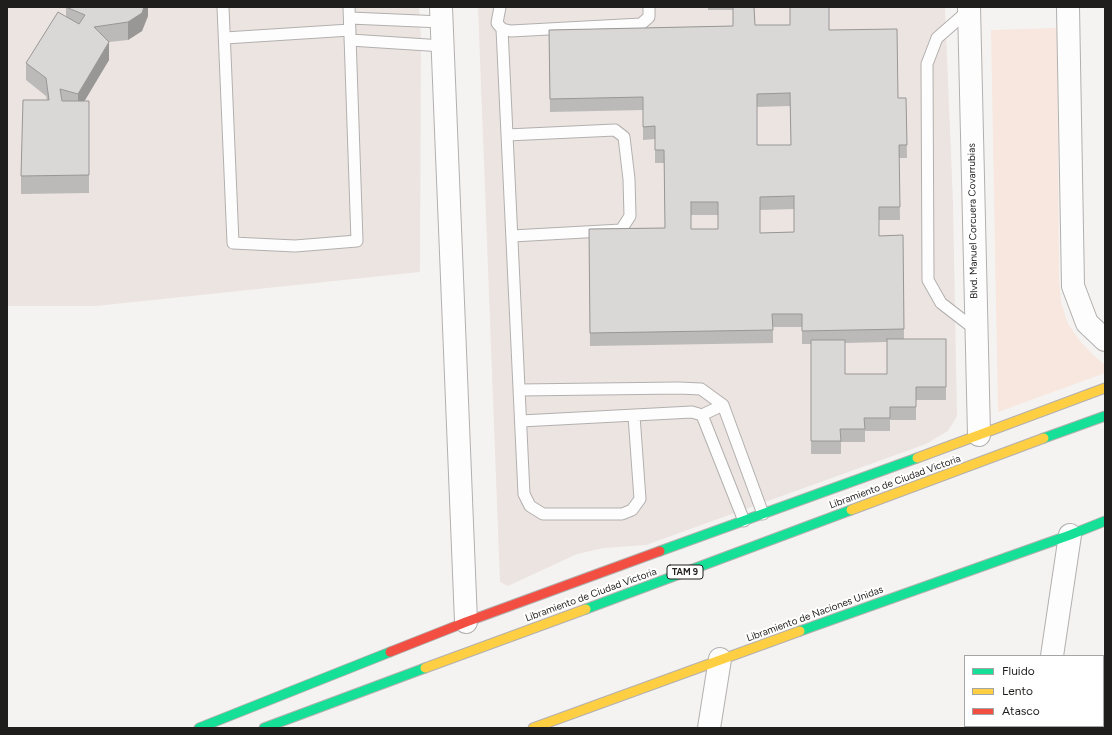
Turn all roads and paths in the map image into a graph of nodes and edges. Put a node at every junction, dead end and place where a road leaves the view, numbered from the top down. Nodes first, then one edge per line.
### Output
1 (223, 7) edge
2 (500, 7) edge
3 (649, 7) edge
4 (1068, 7) edge
5 (969, 9) edge
6 (349, 12) edge
7 (442, 14) edge
8 (502, 29) junction
9 (350, 35) junction
10 (225, 38) junction
11 (443, 46) junction
12 (507, 135) junction
13 (512, 236) junction
14 (976, 330) junction
15 (1105, 340) edge
16 (1105, 388) edge
17 (519, 390) junction
18 (723, 405) junction
19 (702, 414) junction
20 (634, 416) junction
21 (1105, 416) edge
22 (521, 421) junction
23 (979, 435) junction
24 (763, 514) junction
25 (744, 521) junction
26 (1105, 521) edge
27 (1070, 535) junction
28 (466, 622) junction
29 (1052, 655) edge
30 (720, 659) junction
31 (199, 728) edge
32 (264, 728) edge
33 (534, 728) edge
34 (709, 728) edge

1 - 10 lane
2 - 8 lane
3 - 8 lane
4 - 15 street
5 - 14 street, Blvd. Manuel Corcuera Covarrubias
5 - 14 lane
6 - 7 lane
6 - 9 lane
7 - 11 street
8 - 12 lane
9 - 10 lane
9 - 10 lane
9 - 11 lane
11 - 28 street
12 - 13 lane
12 - 13 lane
13 - 17 lane
14 - 23 street, Blvd. Manuel Corcuera Covarrubias
16 - 23 main road
17 - 18 lane
17 - 22 lane
18 - 19 lane
18 - 24 lane
19 - 20 lane
19 - 25 lane
20 - 22 lane
20 - 22 lane
21 - 32 main road, Libramiento de Ciudad Victoria / TAM 9
23 - 24 main road
24 - 25 main road
25 - 28 main road
26 - 27 main road, Libramiento de Naciones Unidas
27 - 29 street
27 - 30 main road, Libramiento de Naciones Unidas
28 - 31 main road
30 - 33 main road, Libramiento de Naciones Unidas
30 - 34 street

